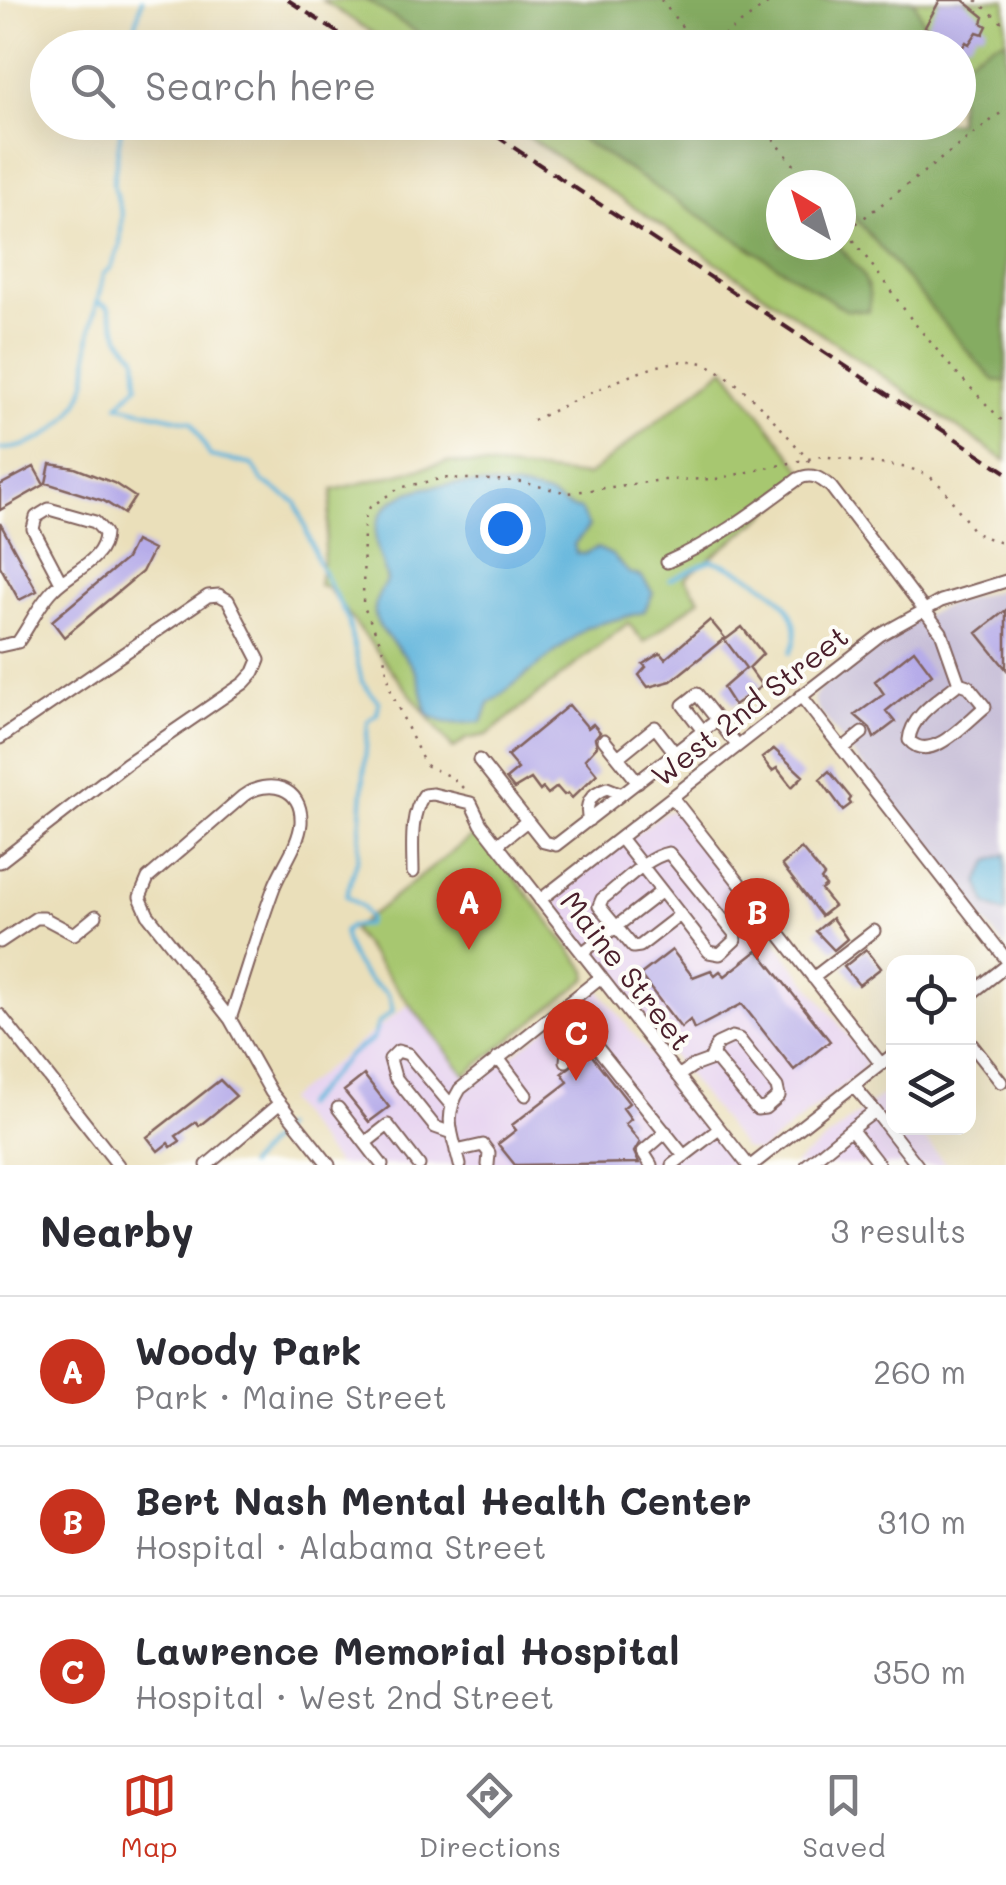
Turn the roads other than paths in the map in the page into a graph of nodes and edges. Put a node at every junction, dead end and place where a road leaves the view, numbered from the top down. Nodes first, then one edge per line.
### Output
1 (667, 562) dead end
2 (1006, 581) edge
3 (61, 582) junction
4 (924, 608) junction
5 (0, 646) edge
6 (959, 683) junction
7 (800, 696) junction
8 (718, 720) junction
9 (702, 731) junction
10 (862, 734) dead end
11 (0, 738) edge
12 (604, 740) dead end
13 (738, 746) junction
14 (842, 749) junction
15 (675, 752) junction
16 (618, 757) junction
17 (479, 760) dead end
18 (638, 782) junction
19 (672, 797) junction
20 (527, 821) junction
21 (620, 838) junction
22 (498, 844) junction
23 (0, 862) edge
24 (643, 868) junction
25 (413, 872) dead end
26 (662, 891) junction
27 (540, 900) junction
28 (680, 915) junction
29 (96, 916) dead end
30 (614, 927) junction
31 (874, 931) dead end
32 (0, 942) edge
33 (582, 953) junction
34 (1006, 963) edge
35 (601, 977) junction
36 (814, 978) junction
37 (976, 989) edge
38 (564, 1006) junction
39 (0, 1015) edge
40 (230, 1019) junction
41 (583, 1030) junction
42 (972, 1045) edge
43 (498, 1058) junction
44 (711, 1058) junction
45 (886, 1060) edge
46 (566, 1061) dead end
47 (881, 1064) junction
48 (678, 1076) junction
49 (1001, 1082) dead end
50 (854, 1086) junction
51 (526, 1095) dead end
52 (280, 1103) junction
53 (452, 1105) junction
54 (338, 1108) dead end
55 (875, 1111) junction
56 (719, 1129) junction
57 (852, 1129) junction
58 (449, 1132) junction
59 (666, 1132) junction
60 (365, 1143) junction
61 (456, 1152) junction
62 (681, 1161) edge
63 (118, 1165) edge
64 (208, 1165) edge
65 (329, 1165) edge
66 (382, 1165) edge
67 (419, 1165) edge
68 (460, 1165) edge
69 (488, 1165) edge
70 (650, 1165) edge
71 (750, 1165) edge
72 (807, 1165) edge
73 (879, 1165) edge
74 (916, 1165) edge

1 - 4 street
2 - 4 street, West 2nd Street
3 - 3 street
3 - 5 street
4 - 6 street
4 - 7 street, West 2nd Street
6 - 6 street
7 - 13 street, West 2nd Street
7 - 14 street
8 - 9 street
8 - 9 street
8 - 13 street
9 - 15 street
10 - 14 street
11 - 23 street
12 - 16 street
13 - 19 street, West 2nd Street
14 - 34 street
15 - 16 street
15 - 18 street
16 - 18 street
17 - 20 street
18 - 20 street
19 - 21 street, West 2nd Street
19 - 36 street
20 - 22 street
21 - 24 street
21 - 27 street, West 2nd Street
22 - 25 street, Maine Street
22 - 27 street, Maine Street
24 - 26 street
24 - 28 street
24 - 30 street
26 - 28 street
26 - 30 street
27 - 33 street, Maine Street
28 - 30 street
29 - 32 street
30 - 33 street
31 - 36 street
33 - 35 street, Maine Street
34 - 37 street
35 - 38 street
35 - 48 street, Maine Street
36 - 47 street
38 - 41 street
38 - 43 street
39 - 63 street
40 - 40 street
40 - 52 street
41 - 46 street
41 - 59 street
42 - 49 street
43 - 51 street
43 - 53 street
44 - 44 street
44 - 48 street
45 - 47 street
47 - 50 street
48 - 56 street, Maine Street
50 - 55 street
50 - 71 street
52 - 64 street
52 - 65 street
53 - 58 street
53 - 58 street
54 - 60 street
55 - 57 street
55 - 74 street
56 - 62 street
56 - 71 street, Maine Street
57 - 72 street
57 - 73 street
58 - 61 street
59 - 62 street
59 - 70 street
60 - 66 street
60 - 67 street
61 - 68 street
61 - 69 street

